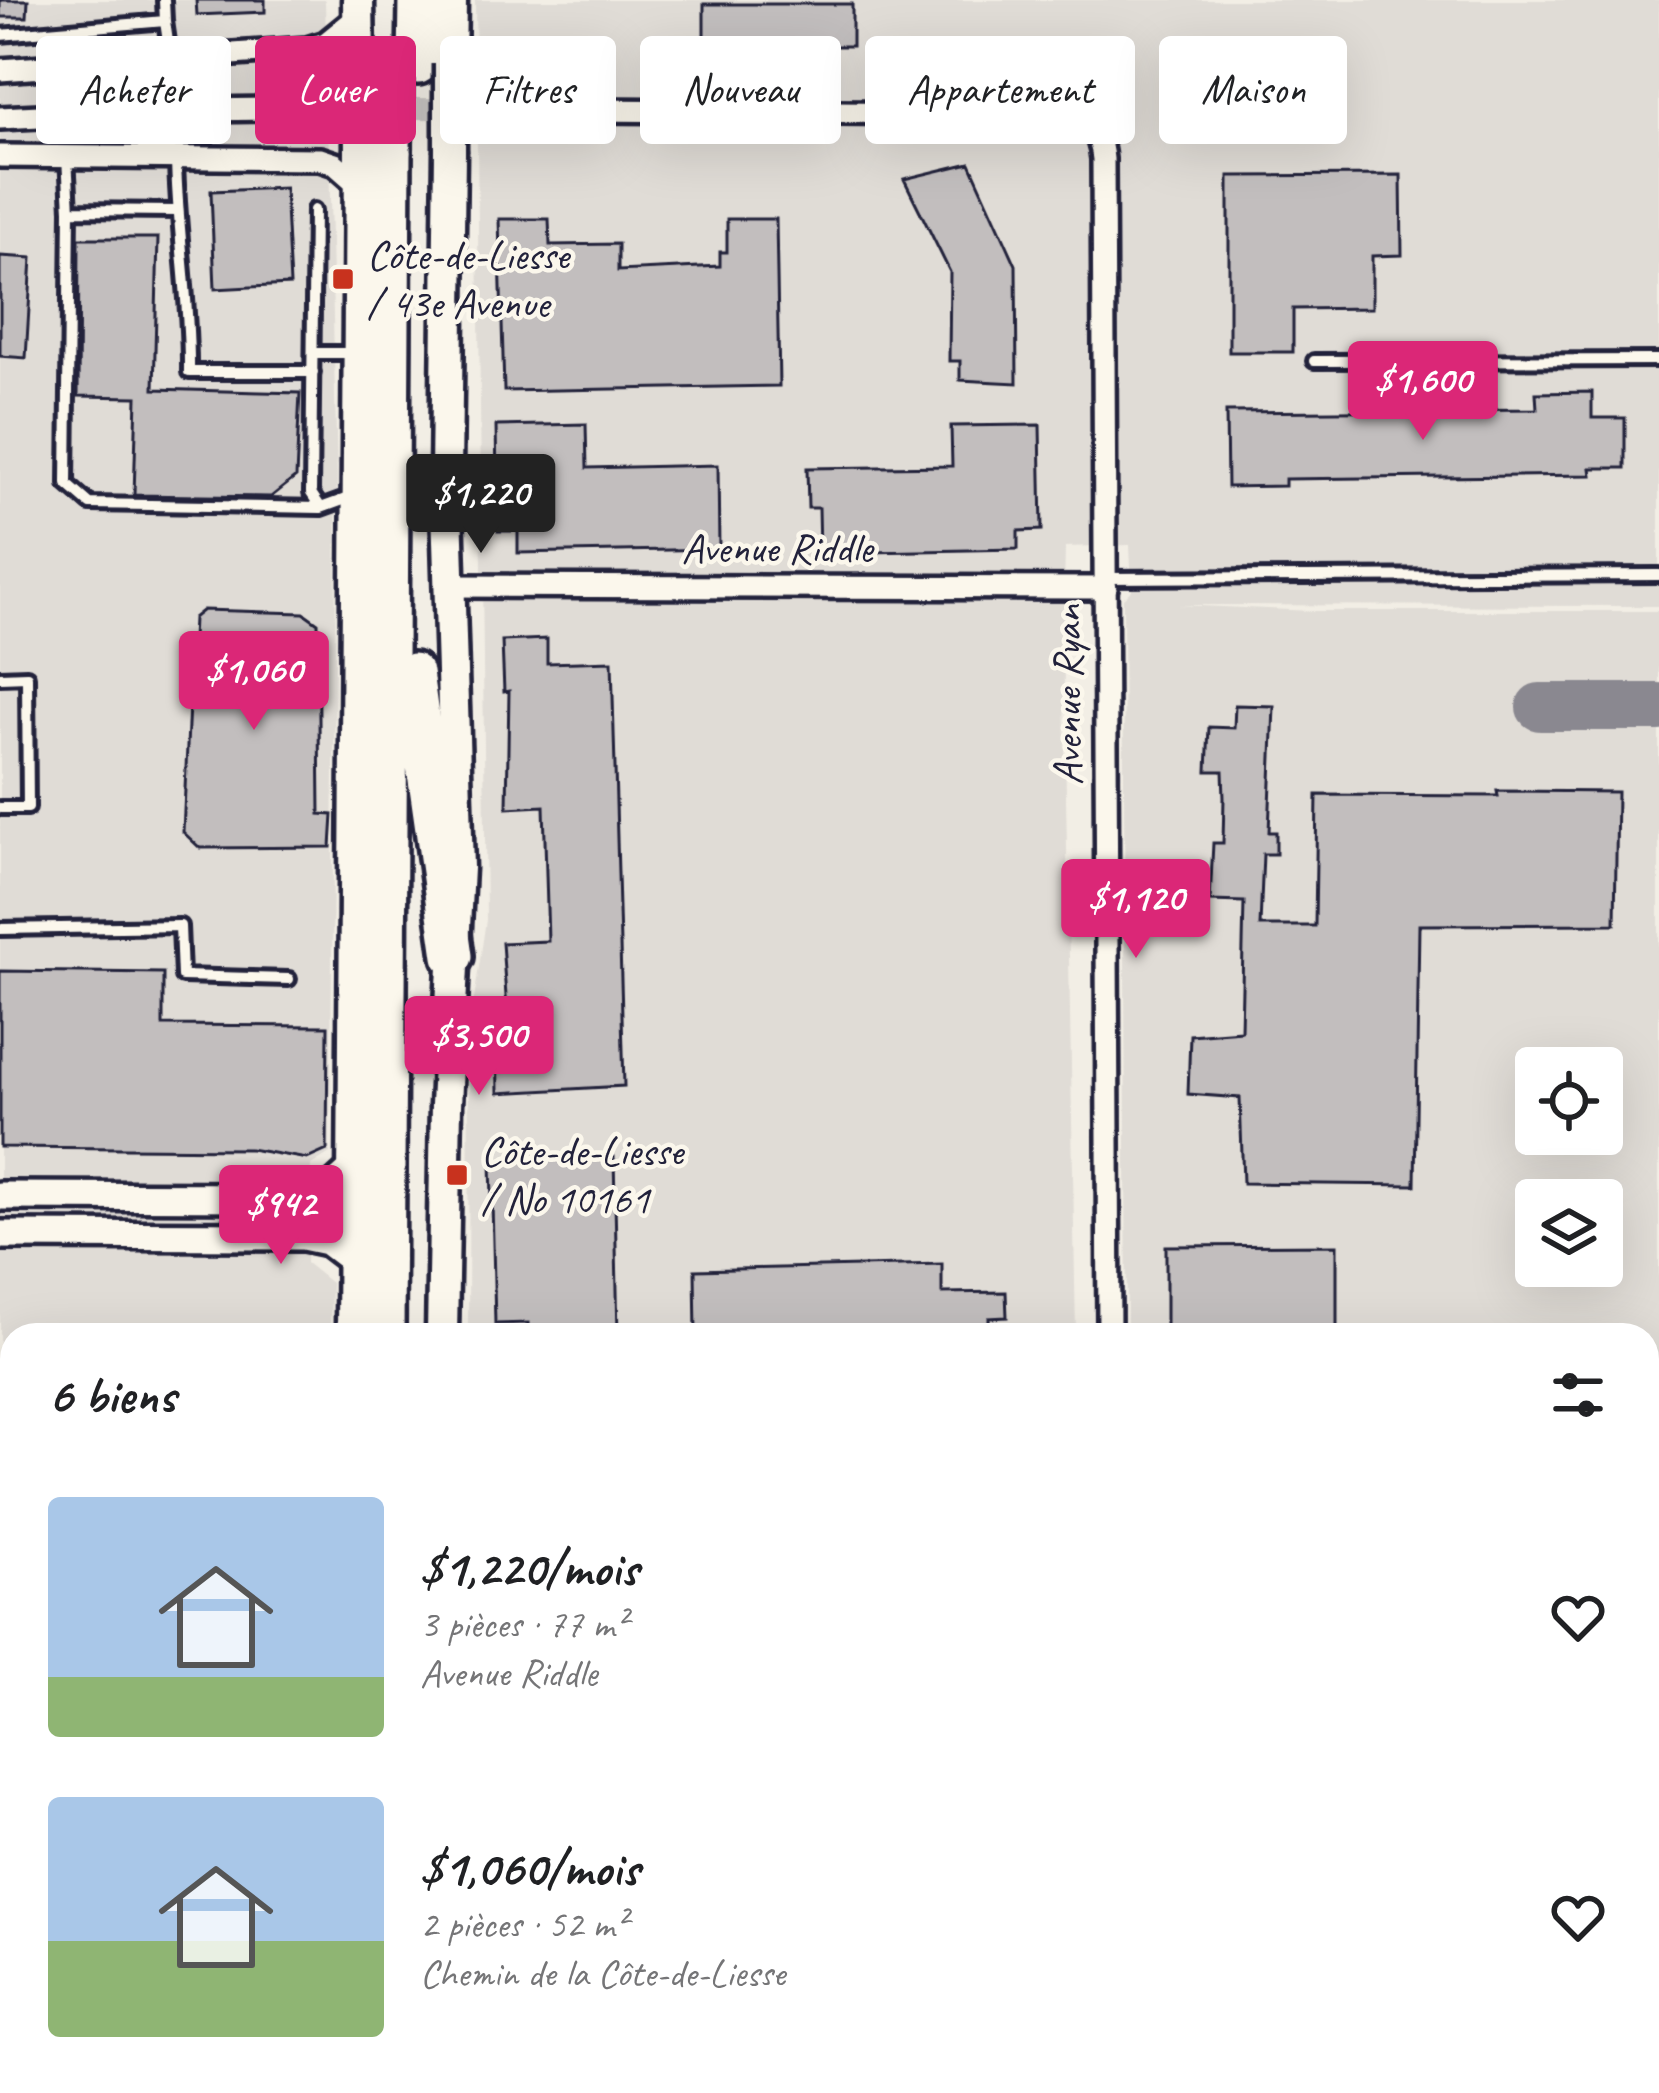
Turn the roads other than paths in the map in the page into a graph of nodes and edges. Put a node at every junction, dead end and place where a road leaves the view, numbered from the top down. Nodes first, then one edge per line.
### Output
1 (164, 0) edge
2 (419, 0) edge
3 (451, 0) edge
4 (369, 6) edge
5 (165, 21) junction
6 (0, 35) edge
7 (167, 36) edge
8 (388, 36) edge
9 (411, 36) edge
10 (416, 48) edge
11 (231, 53) edge
12 (36, 67) edge
13 (0, 70) edge
14 (616, 103) edge
15 (255, 104) edge
16 (0, 118) edge
17 (404, 144) edge
18 (404, 144) edge
19 (404, 151) junction
20 (0, 157) edge
21 (67, 158) junction
22 (176, 158) junction
23 (359, 185) junction
24 (70, 210) junction
25 (314, 210) dead end
26 (177, 211) junction
27 (313, 353) junction
28 (358, 353) junction
29 (1659, 359) edge
30 (1314, 361) dead end
31 (313, 372) junction
32 (357, 496) junction
33 (321, 508) junction
34 (1659, 575) edge
35 (1106, 583) junction
36 (448, 586) junction
37 (413, 673) junction
38 (0, 677) edge
39 (0, 808) edge
40 (0, 928) edge
41 (453, 956) junction
42 (289, 979) dead end
43 (353, 1169) junction
44 (0, 1196) edge
45 (0, 1235) edge
46 (352, 1260) junction
47 (352, 1323) edge
48 (384, 1323) edge
49 (410, 1323) edge
50 (442, 1323) edge
51 (1109, 1323) edge

1 - 5 lane
2 - 9 highway
3 - 10 main road
4 - 8 highway
4 - 11 street
5 - 6 lane
5 - 7 lane
12 - 13 street
14 - 35 street, Avenue Ryan
15 - 16 street
17 - 19 highway, bridge
18 - 19 main road, bridge
19 - 23 main road
19 - 36 main road
19 - 37 highway
19 - 48 highway
20 - 21 street
21 - 22 street
21 - 24 lane
22 - 23 street
22 - 26 lane
23 - 28 main road
24 - 26 lane
24 - 33 lane
25 - 27 lane
26 - 31 lane
27 - 28 lane
27 - 31 lane
28 - 32 main road
29 - 30 lane
31 - 33 lane
32 - 33 lane
32 - 43 main road
34 - 35 lane
35 - 36 street, Avenue Riddle
35 - 51 street, Avenue Ryan
36 - 41 main road
37 - 41 highway
37 - 49 highway
38 - 39 lane
40 - 42 lane
41 - 50 main road
43 - 44 street
43 - 46 main road
45 - 46 street
46 - 47 main road

